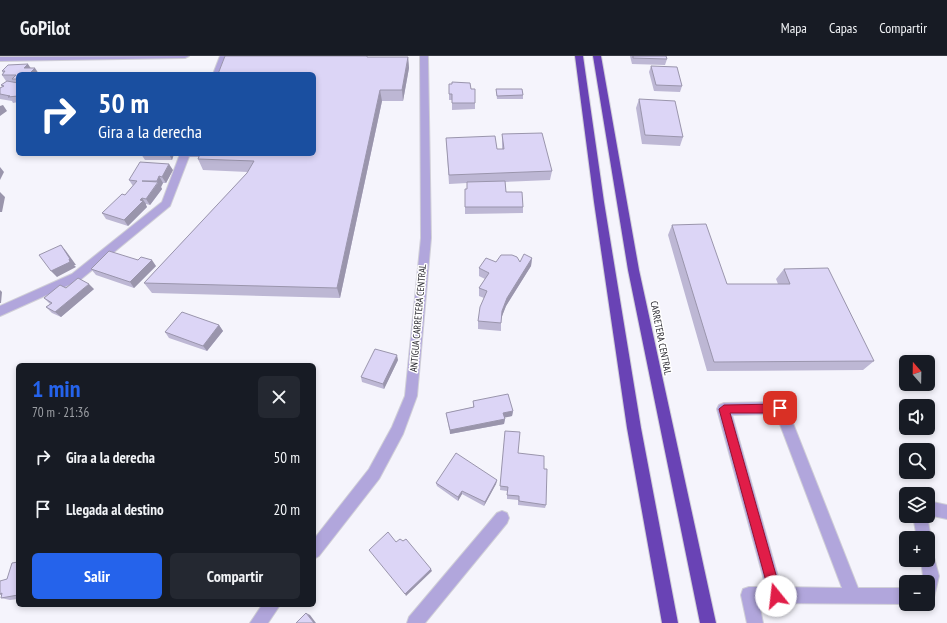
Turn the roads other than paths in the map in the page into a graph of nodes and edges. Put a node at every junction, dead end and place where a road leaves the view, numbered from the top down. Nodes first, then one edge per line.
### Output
1 (185, 56) edge
2 (224, 56) edge
3 (424, 56) edge
4 (579, 56) edge
5 (597, 56) edge
6 (82, 57) edge
7 (1, 61) edge
8 (218, 72) edge
9 (184, 156) edge
10 (0, 311) edge
11 (935, 509) edge
12 (947, 512) edge
13 (502, 518) dead end
14 (316, 548) edge
15 (776, 596) junction
16 (853, 596) junction
17 (899, 596) edge
18 (270, 607) edge
19 (258, 623) edge
20 (415, 623) edge
21 (670, 623) edge
22 (708, 623) edge
23 (756, 623) edge

1 - 6 street
2 - 8 street
3 - 14 street, ANTIGUA CARRETERA CENTRAL
4 - 21 highway
5 - 22 highway, CARRETERA CENTRAL
6 - 7 street
9 - 10 street
11 - 12 street
13 - 20 street
15 - 16 street
15 - 16 street
15 - 23 street
16 - 17 street
18 - 19 street

